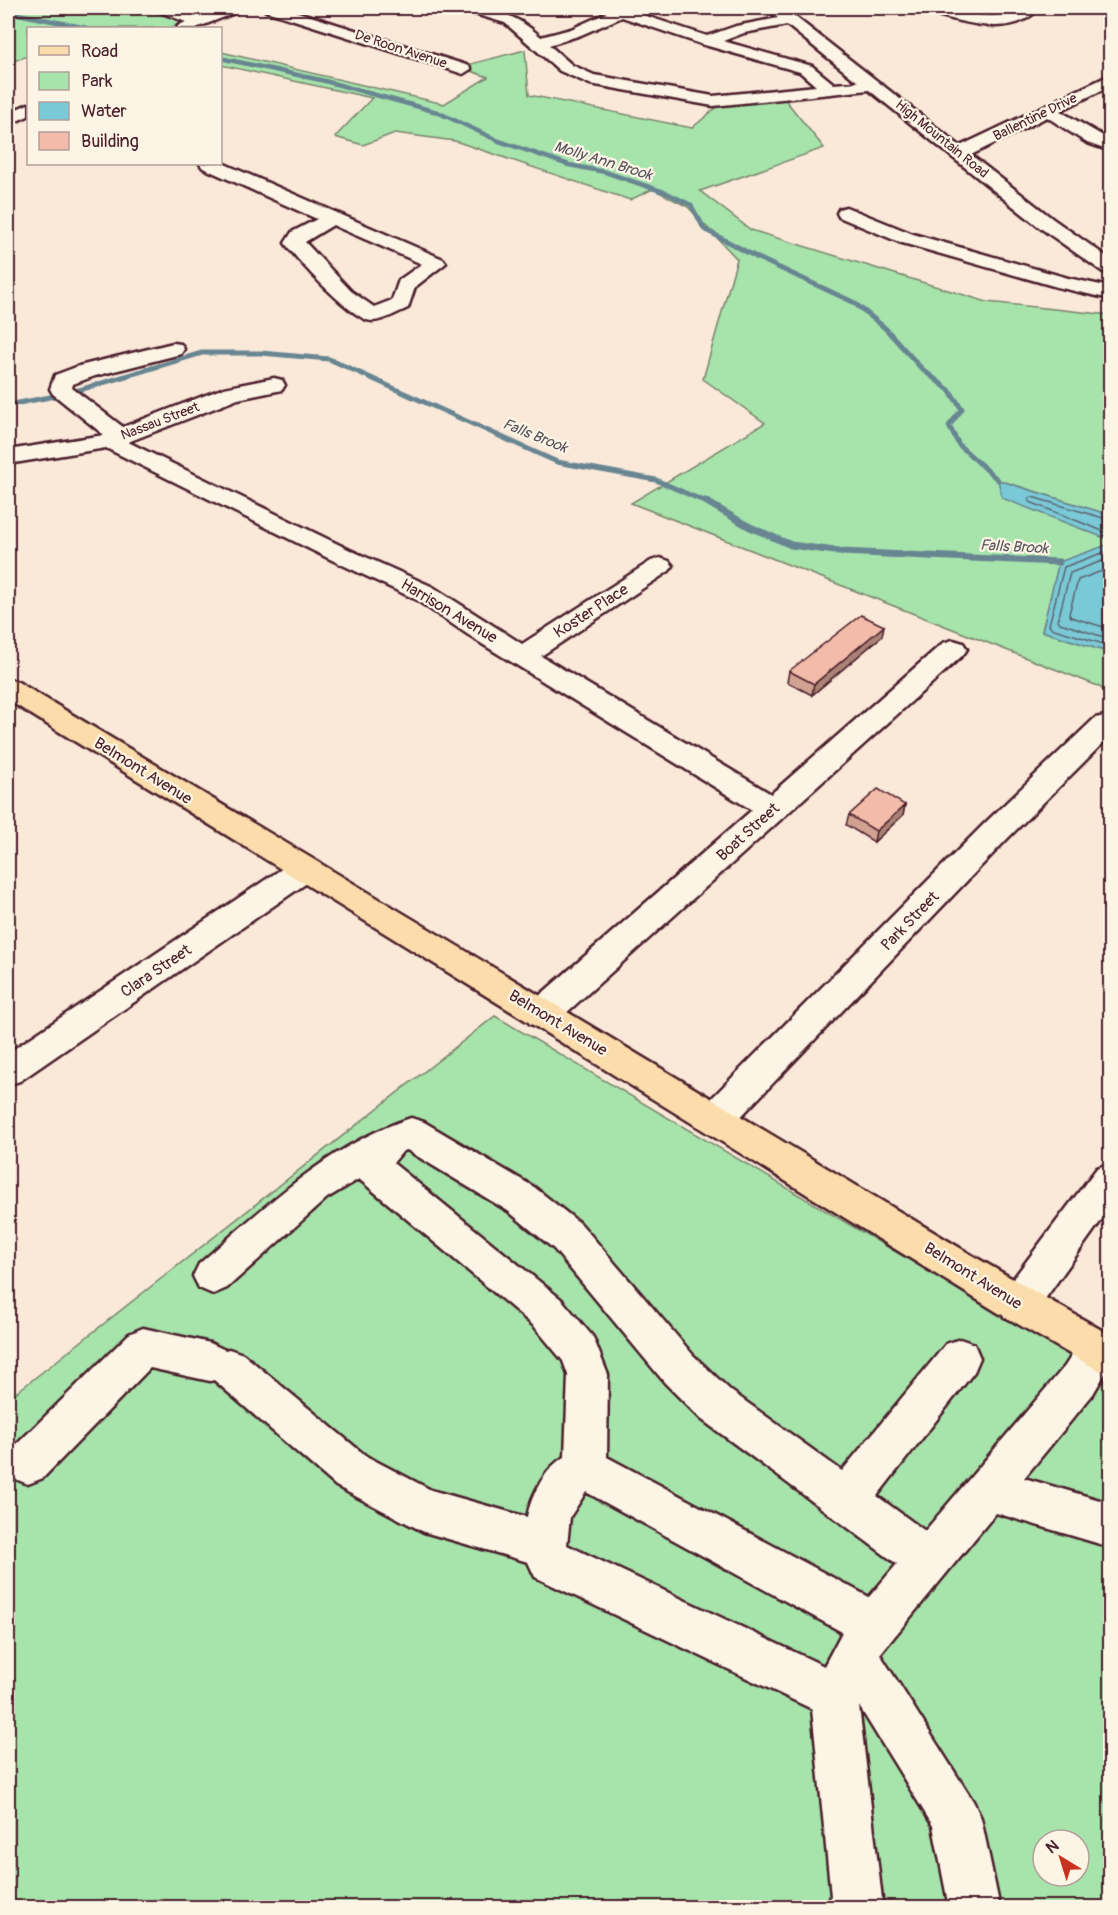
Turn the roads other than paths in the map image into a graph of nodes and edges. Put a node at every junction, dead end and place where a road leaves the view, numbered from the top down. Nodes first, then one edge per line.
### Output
1 (162, 8) edge
2 (228, 8) edge
3 (271, 8) edge
4 (470, 8) edge
5 (928, 8) edge
6 (1031, 8) edge
7 (614, 10) edge
8 (786, 12) edge
9 (201, 22) junction
10 (187, 27) edge
11 (707, 40) junction
12 (538, 43) junction
13 (464, 69) dead end
14 (675, 78) dead end
15 (594, 80) junction
16 (1110, 80) edge
17 (718, 84) dead end
18 (874, 85) junction
19 (830, 89) junction
20 (658, 91) junction
21 (783, 94) junction
22 (580, 96) dead end
23 (707, 100) junction
24 (27, 110) edge
25 (1047, 111) junction
26 (688, 116) dead end
27 (8, 120) edge
28 (1110, 146) edge
29 (959, 154) junction
30 (211, 165) edge
31 (846, 213) dead end
32 (332, 218) junction
33 (1110, 268) edge
34 (1110, 293) edge
35 (173, 349) dead end
36 (274, 385) dead end
37 (115, 439) junction
38 (8, 457) edge
39 (660, 566) dead end
40 (953, 650) dead end
41 (522, 656) junction
42 (8, 688) edge
43 (1105, 725) dead end
44 (773, 809) junction
45 (303, 870) junction
46 (543, 1014) junction
47 (8, 1071) edge
48 (716, 1118) junction
49 (390, 1140) junction
50 (1110, 1179) edge
51 (213, 1276) dead end
52 (1018, 1304) junction
53 (1104, 1352) edge
54 (960, 1358) dead end
55 (28, 1463) dead end
56 (586, 1469) junction
57 (987, 1489) junction
58 (846, 1501) junction
59 (1110, 1525) edge
60 (543, 1544) junction
61 (928, 1560) junction
62 (854, 1658) junction
63 (852, 1908) edge
64 (975, 1908) edge

1 - 9 street
2 - 9 street
3 - 13 street, De Roon Avenue
4 - 12 street
5 - 6 street
7 - 11 street
7 - 12 street
8 - 11 street
8 - 18 street, High Mountain Road
9 - 10 street
11 - 19 street
12 - 15 street
14 - 20 street
15 - 20 street
15 - 22 street
16 - 25 street, Ballentine Drive
17 - 21 street
18 - 19 street
18 - 29 street, High Mountain Road
19 - 21 street
20 - 23 street
21 - 23 street
23 - 26 street
24 - 27 street
25 - 28 street
25 - 29 street, Ballentine Drive
29 - 33 street, High Mountain Road
30 - 32 street
31 - 34 street
32 - 32 street
35 - 37 street, Harrison Avenue
36 - 37 street, Nassau Street
37 - 38 street, Nassau Street
37 - 41 street, Harrison Avenue
39 - 41 street, Koster Place
40 - 44 street, Boat Street
41 - 44 street, Harrison Avenue
42 - 45 main road, Belmont Avenue
43 - 48 street, Park Street
44 - 46 street, Boat Street
45 - 46 main road, Belmont Avenue
45 - 47 street, Clara Street
46 - 48 main road, Belmont Avenue
48 - 52 main road, Belmont Avenue
49 - 51 street
49 - 56 street
49 - 58 street
50 - 52 street
52 - 53 main road, Belmont Avenue
53 - 57 street
54 - 58 street
55 - 60 street
56 - 60 street
56 - 62 street
57 - 59 street
57 - 61 street
58 - 61 street
60 - 62 street
61 - 62 street
62 - 63 street
62 - 64 street

